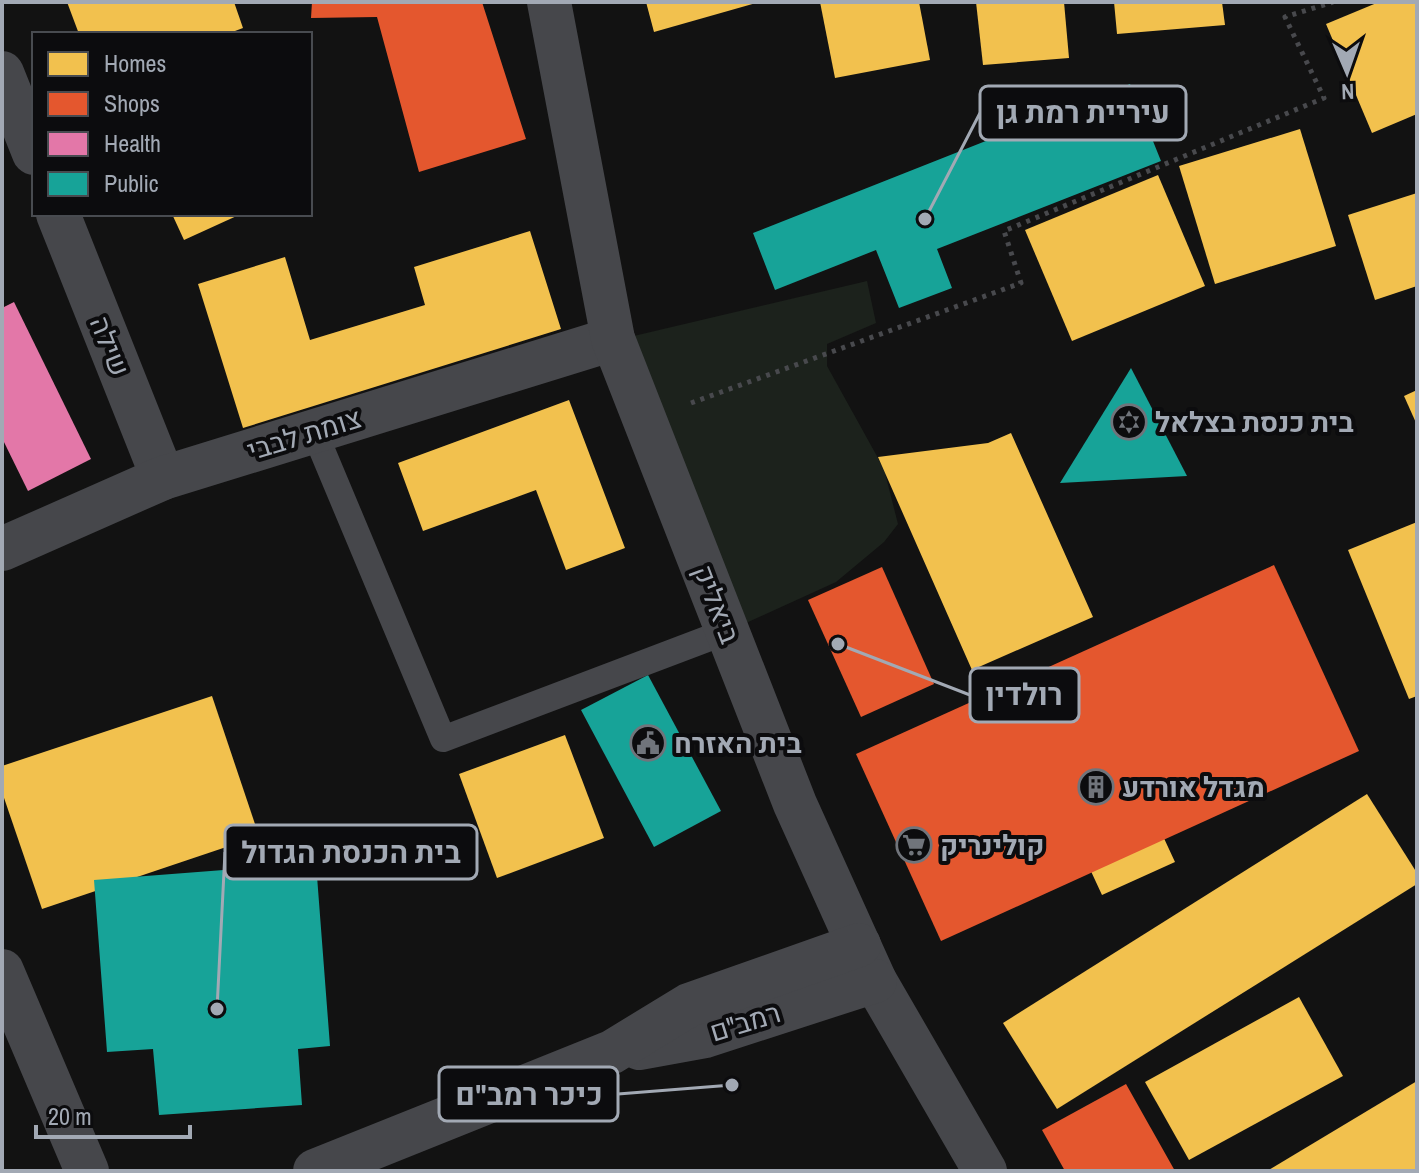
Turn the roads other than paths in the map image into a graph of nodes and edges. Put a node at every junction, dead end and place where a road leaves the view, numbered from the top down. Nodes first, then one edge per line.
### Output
1 (549, 2) edge
2 (2, 73) edge
3 (32, 148) edge
4 (59, 216) edge
5 (613, 339) junction
6 (314, 431) junction
7 (163, 478) junction
8 (2, 549) edge
9 (728, 631) junction
10 (867, 963) junction
11 (2, 971) edge
12 (87, 1171) edge
13 (315, 1171) edge
14 (985, 1171) edge

1 - 5 street, ביאליק
2 - 3 street
4 - 7 street, שילה
5 - 6 street, צומת לבבי
5 - 9 street, ביאליק
6 - 7 street, צומת לבבי
6 - 9 lane
7 - 8 street, צומת לבבי
9 - 10 street, ביאליק
10 - 13 street, רמב"ם
10 - 14 street, ביאליק
11 - 12 street

